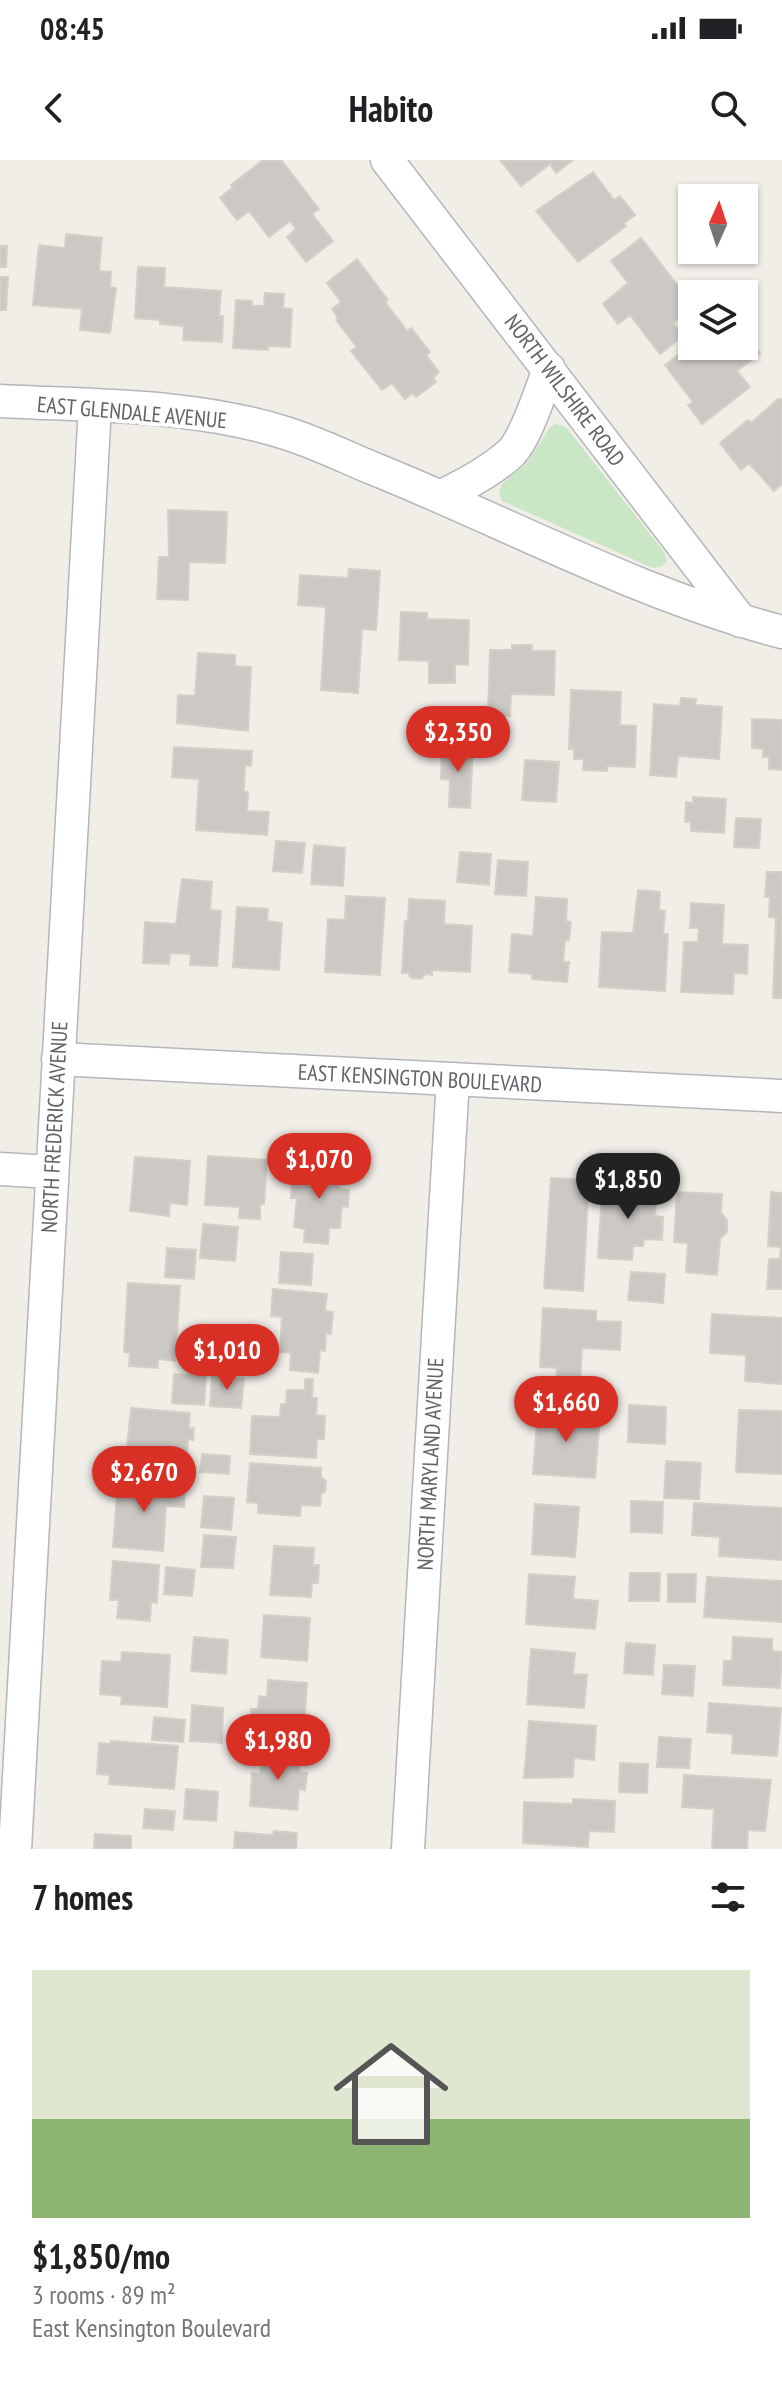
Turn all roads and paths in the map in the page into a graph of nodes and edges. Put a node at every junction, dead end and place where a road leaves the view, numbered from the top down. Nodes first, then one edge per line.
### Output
1 (387, 160) edge
2 (549, 369) junction
3 (0, 401) edge
4 (95, 406) junction
5 (442, 496) junction
6 (741, 621) junction
7 (782, 632) edge
8 (58, 1059) junction
9 (453, 1079) junction
10 (782, 1096) edge
11 (0, 1169) edge
12 (52, 1172) junction
13 (15, 1849) edge
14 (408, 1849) edge

1 - 2 street, NORTH WILSHIRE ROAD
2 - 5 street
2 - 6 street, NORTH WILSHIRE ROAD
3 - 4 street, EAST GLENDALE AVENUE
4 - 5 street, EAST GLENDALE AVENUE
4 - 8 street, NORTH FREDERICK AVENUE
5 - 6 street, EAST GLENDALE AVENUE
6 - 7 street, EAST GLENDALE AVENUE
8 - 9 street, EAST KENSINGTON BOULEVARD
8 - 12 street, NORTH FREDERICK AVENUE
9 - 10 street, EAST KENSINGTON BOULEVARD
9 - 14 street, NORTH MARYLAND AVENUE
11 - 12 street
12 - 13 street, NORTH FREDERICK AVENUE

